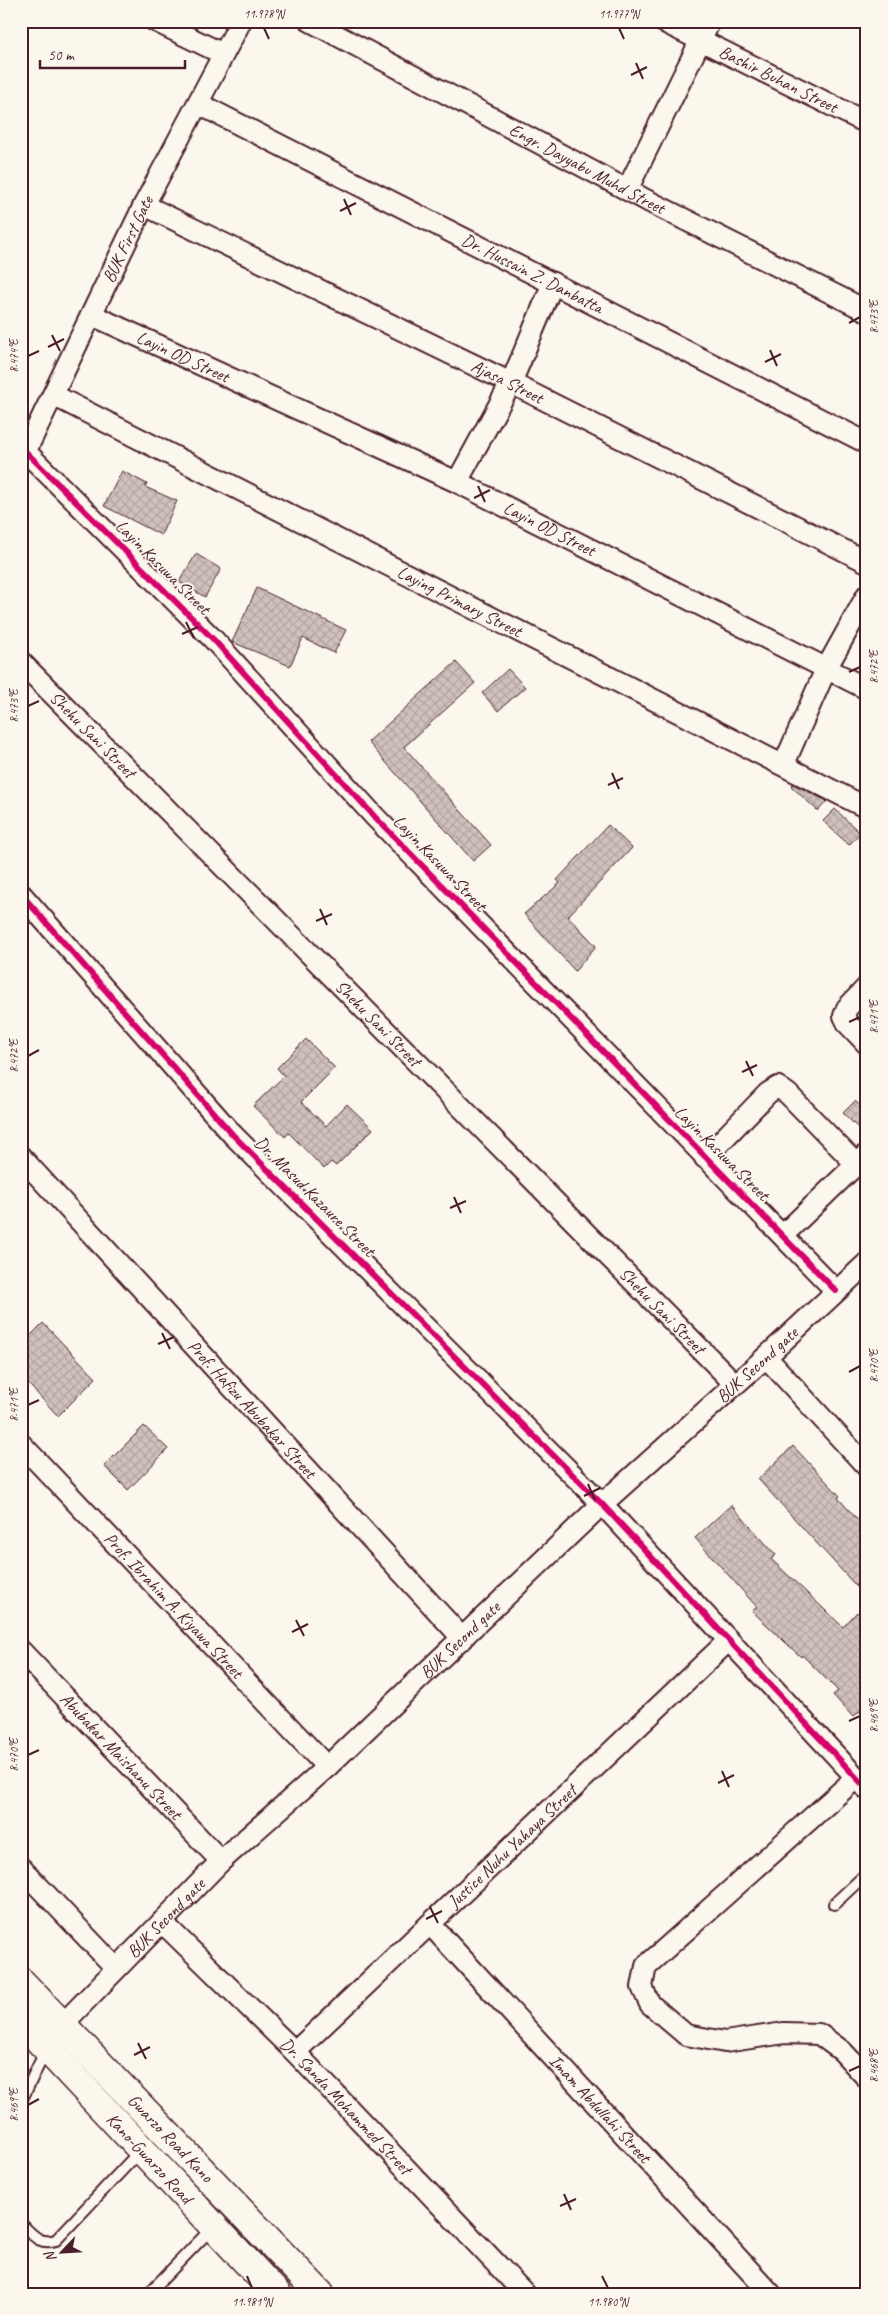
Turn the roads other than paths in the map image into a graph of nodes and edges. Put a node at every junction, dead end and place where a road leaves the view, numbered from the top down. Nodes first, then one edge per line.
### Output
1 (155, 21) edge
2 (241, 21) edge
3 (310, 21) edge
4 (662, 21) edge
5 (710, 21) edge
6 (700, 40) junction
7 (223, 54) junction
8 (199, 104) junction
9 (867, 123) edge
10 (627, 190) junction
11 (144, 205) junction
12 (553, 283) junction
13 (867, 311) edge
14 (92, 315) junction
15 (511, 383) junction
16 (53, 395) junction
17 (867, 443) edge
18 (23, 457) edge
19 (457, 482) junction
20 (867, 562) edge
21 (867, 595) edge
22 (21, 662) edge
23 (826, 669) junction
24 (867, 689) edge
25 (784, 764) junction
26 (867, 808) edge
27 (21, 894) edge
28 (867, 987) edge
29 (867, 1044) edge
30 (21, 1157) edge
31 (705, 1158) junction
32 (861, 1159) edge
33 (783, 1235) junction
34 (867, 1263) edge
35 (836, 1291) junction
36 (766, 1357) junction
37 (734, 1383) junction
38 (21, 1444) edge
39 (867, 1467) edge
40 (602, 1504) junction
41 (463, 1639) junction
42 (728, 1641) junction
43 (21, 1651) edge
44 (326, 1767) junction
45 (862, 1783) edge
46 (221, 1862) junction
47 (21, 1868) edge
48 (867, 1873) edge
49 (834, 1904) dead end
50 (162, 1922) junction
51 (430, 1924) junction
52 (116, 1968) junction
53 (21, 1982) edge
54 (21, 2021) edge
55 (62, 2025) junction
56 (47, 2048) junction
57 (295, 2052) junction
58 (867, 2078) edge
59 (21, 2101) edge
60 (142, 2149) junction
61 (21, 2224) edge
62 (214, 2226) junction
63 (148, 2294) edge
64 (277, 2294) edge
65 (320, 2294) edge
66 (525, 2294) edge
67 (771, 2294) edge

1 - 7 street
2 - 7 street, BUK First Gate
3 - 10 street, Engr. Dayyabu Muhd Street
4 - 6 street, Bashir Buhan Street
5 - 6 street
6 - 9 street, Bashir Buhan Street
6 - 10 street
7 - 8 street, BUK First Gate
8 - 11 street, BUK First Gate
8 - 12 street, Dr. Hussain Z. Danbatta
10 - 13 street, Engr. Dayyabu Muhd Street
11 - 14 street, BUK First Gate
11 - 15 street, Ajasa Street
12 - 15 street
12 - 17 street, Dr. Hussain Z. Danbatta
14 - 16 street, BUK First Gate
14 - 19 street, Layin OD Street
15 - 19 street
15 - 20 street, Ajasa Street
16 - 18 street, BUK First Gate
16 - 25 street, Laying Primary Street
18 - 31 street, Layin Kasuwa Street
19 - 23 street, Layin OD Street
21 - 23 street
22 - 37 street, Shehu Sani Street
23 - 24 street, Layin OD Street
23 - 25 street
25 - 26 street, Laying Primary Street
27 - 40 street, Dr. Masud Kazaure Street
28 - 29 street
30 - 41 street, Prof. Hafizu Abubakar Street
31 - 32 street
31 - 33 street, Layin Kasuwa Street
32 - 33 street
33 - 35 street, Layin Kasuwa Street
34 - 35 street, BUK Second gate
35 - 36 street, BUK Second gate
36 - 37 street, BUK Second gate
36 - 39 street
37 - 40 street, BUK Second gate
38 - 44 street, Prof. Ibrahim A. Kiyawa Street
40 - 41 street, BUK Second gate
40 - 42 street, Dr. Masud Kazaure Street
41 - 44 street, BUK Second gate
42 - 45 street, Dr. Masud Kazaure Street
42 - 51 street, Justice Nuhu Yahaya Street
43 - 46 street, Abubakar Maishanu Street
44 - 46 street, BUK Second gate
45 - 58 street
46 - 50 street, BUK Second gate
47 - 52 street
48 - 49 lane
50 - 52 street, BUK Second gate
50 - 57 street, Dr. Sanda Mohammed Street
51 - 57 street, Justice Nuhu Yahaya Street
51 - 67 street, Imam Abdullahi Street
52 - 55 street, BUK Second gate
53 - 55 main road, Gwarzo Road Kano
54 - 56 main road, Kano-Gwarzo Road
55 - 65 main road, Gwarzo Road Kano
56 - 59 lane
56 - 60 main road, Kano-Gwarzo Road
57 - 66 street, Dr. Sanda Mohammed Street
60 - 61 lane
60 - 62 main road, Kano-Gwarzo Road
62 - 63 lane
62 - 64 main road, Kano-Gwarzo Road

